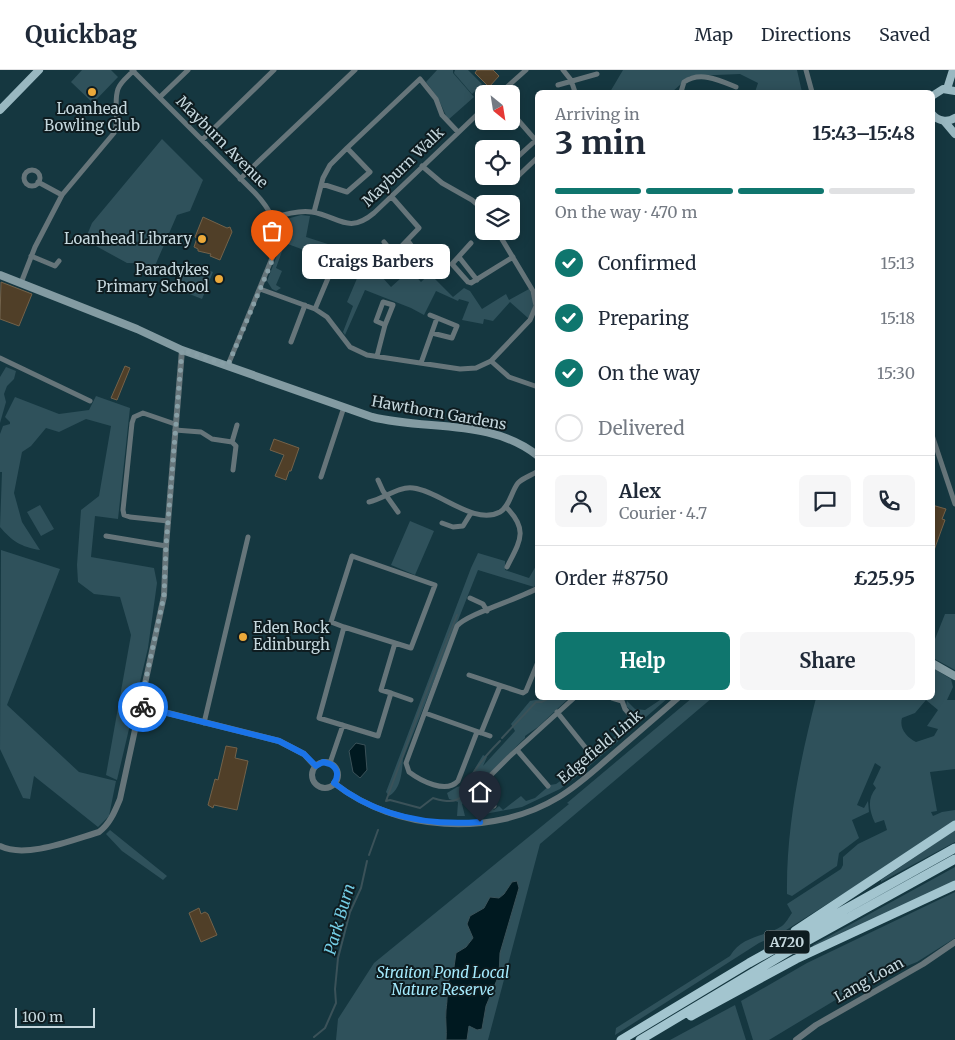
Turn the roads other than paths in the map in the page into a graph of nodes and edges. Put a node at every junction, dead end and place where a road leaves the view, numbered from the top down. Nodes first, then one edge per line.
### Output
1 (39, 70) edge
2 (133, 70) edge
3 (188, 70) edge
4 (274, 70) edge
5 (355, 70) edge
6 (526, 70) edge
7 (563, 70) edge
8 (806, 70) edge
9 (953, 70) edge
10 (597, 74) dead end
11 (571, 80) junction
12 (509, 85) edge
13 (558, 85) dead end
14 (736, 87) dead end
15 (574, 90) edge
16 (682, 90) edge
17 (811, 90) edge
18 (951, 90) edge
19 (935, 93) edge
20 (160, 97) junction
21 (0, 110) edge
22 (475, 116) edge
23 (935, 117) edge
24 (955, 118) edge
25 (944, 121) junction
26 (520, 123) edge
27 (458, 132) junction
28 (955, 134) edge
29 (202, 140) junction
30 (535, 141) edge
31 (535, 143) edge
32 (347, 148) junction
33 (520, 156) edge
34 (535, 160) edge
35 (422, 166) junction
36 (520, 174) edge
37 (240, 179) junction
38 (38, 182) dead end
39 (322, 184) junction
40 (62, 195) junction
41 (391, 196) junction
42 (475, 202) edge
43 (314, 212) junction
44 (274, 218) junction
45 (503, 240) edge
46 (408, 241) junction
47 (384, 242) dead end
48 (471, 243) dead end
49 (394, 254) junction
50 (31, 256) junction
51 (459, 257) junction
52 (513, 257) junction
53 (59, 261) dead end
54 (334, 264) dead end
55 (404, 265) junction
56 (409, 272) dead end
57 (0, 275) edge
58 (477, 280) junction
59 (21, 283) junction
60 (260, 289) junction
61 (535, 301) edge
62 (304, 305) junction
63 (535, 308) edge
64 (315, 309) junction
65 (430, 315) dead end
66 (437, 318) junction
67 (385, 325) dead end
68 (432, 333) junction
69 (291, 342) dead end
70 (182, 350) junction
71 (377, 356) junction
72 (1, 359) edge
73 (491, 361) junction
74 (421, 363) junction
75 (228, 365) junction
76 (535, 386) edge
77 (90, 400) dead end
78 (344, 407) junction
79 (237, 425) dead end
80 (175, 427) junction
81 (232, 442) junction
82 (935, 444) edge
83 (535, 454) edge
84 (233, 470) dead end
85 (535, 473) edge
86 (321, 477) dead end
87 (378, 480) dead end
88 (386, 496) junction
89 (369, 502) dead end
90 (955, 504) edge
91 (506, 507) junction
92 (398, 512) dead end
93 (471, 513) junction
94 (168, 521) junction
95 (442, 523) dead end
96 (248, 537) dead end
97 (112, 544) dead end
98 (166, 546) junction
99 (508, 563) dead end
100 (535, 590) edge
101 (470, 598) dead end
102 (487, 611) junction
103 (344, 626) junction
104 (396, 643) junction
105 (935, 665) edge
106 (535, 669) edge
107 (469, 675) dead end
108 (955, 676) edge
109 (500, 686) junction
110 (391, 693) junction
111 (411, 700) dead end
112 (571, 700) edge
113 (624, 700) edge
114 (676, 700) edge
115 (143, 707) junction
116 (556, 712) junction
117 (425, 713) junction
118 (633, 718) dead end
119 (204, 723) junction
120 (343, 725) junction
121 (353, 728) junction
122 (479, 732) junction
123 (339, 736) junction
124 (490, 736) dead end
125 (517, 750) junction
126 (589, 752) dead end
127 (330, 764) junction
128 (316, 766) junction
129 (334, 783) junction
130 (548, 786) dead end
131 (479, 787) junction
132 (473, 792) dead end
133 (494, 806) dead end
134 (955, 825) edge
135 (0, 846) edge
136 (955, 848) edge
137 (955, 859) edge
138 (955, 885) edge
139 (955, 942) edge
140 (750, 963) junction
141 (621, 1040) edge
142 (640, 1040) edge
143 (646, 1040) edge
144 (796, 1040) edge

1 - 21 main road
2 - 20 street, Mayburn Avenue
2 - 40 street
3 - 20 street
4 - 29 street
5 - 37 street
6 - 12 street
7 - 11 street
8 - 17 street
9 - 18 main road
10 - 11 street
11 - 13 street
11 - 15 street
14 - 16 street
18 - 19 main road
20 - 29 street, Mayburn Avenue
22 - 27 street, Mayburn Walk
23 - 25 main road
24 - 25 main road
25 - 28 main road
26 - 30 street
27 - 32 street
27 - 35 street, Mayburn Walk
29 - 37 street, Mayburn Avenue
31 - 33 street
32 - 39 street
32 - 39 street
34 - 36 street
35 - 41 street, Mayburn Walk
35 - 42 street
37 - 44 street, Mayburn Avenue
38 - 40 street
39 - 43 street
40 - 50 street
41 - 43 street, Mayburn Walk
41 - 46 street
43 - 44 street, Mayburn Walk
44 - 60 street, Mayburn Avenue
45 - 52 street
46 - 49 street
46 - 55 street
47 - 49 street
48 - 51 street
49 - 55 street
50 - 53 street
50 - 59 street
51 - 58 street
51 - 58 street
52 - 58 street
52 - 61 street
54 - 64 street
55 - 56 street
57 - 59 main road, Hawthorn Gardens
59 - 70 main road, Hawthorn Gardens
60 - 62 street
60 - 75 street, Mayburn Avenue
62 - 64 street
62 - 69 street
63 - 73 street
64 - 71 street
65 - 66 street
66 - 68 street
66 - 68 street
67 - 71 street
68 - 74 street
70 - 75 main road, Hawthorn Gardens
70 - 80 street
71 - 74 street
72 - 77 street
73 - 74 street
73 - 76 street
75 - 78 main road, Hawthorn Gardens
78 - 83 main road, Hawthorn Gardens
78 - 86 street
79 - 81 street
80 - 81 street
80 - 94 street
80 - 94 street
81 - 84 street
82 - 90 street
85 - 91 street
87 - 88 street
88 - 89 street
88 - 92 street
88 - 93 street
91 - 93 street
91 - 99 street
93 - 95 street
94 - 98 street
96 - 119 street
97 - 98 street
98 - 115 street
100 - 102 street
101 - 102 street
102 - 117 street
103 - 104 street
103 - 104 street
103 - 120 street
104 - 110 street
105 - 108 main road
106 - 109 street
107 - 109 street
109 - 122 street
110 - 111 street
110 - 121 street
112 - 116 street
113 - 118 street
114 - 129 street, Edgefield Link
115 - 119 street
115 - 135 street
116 - 125 street
116 - 126 street
117 - 122 street
117 - 122 street
119 - 128 street
120 - 121 street
120 - 123 street
121 - 123 street
122 - 124 street
123 - 127 street
125 - 130 street
125 - 131 street
127 - 128 street
127 - 129 street
128 - 129 street, Edgefield Link
131 - 132 street
131 - 133 street
134 - 140 highway
136 - 140 highway, A720
137 - 142 highway, A720
138 - 143 highway
139 - 144 street, Lang Loan
140 - 141 highway, A720

